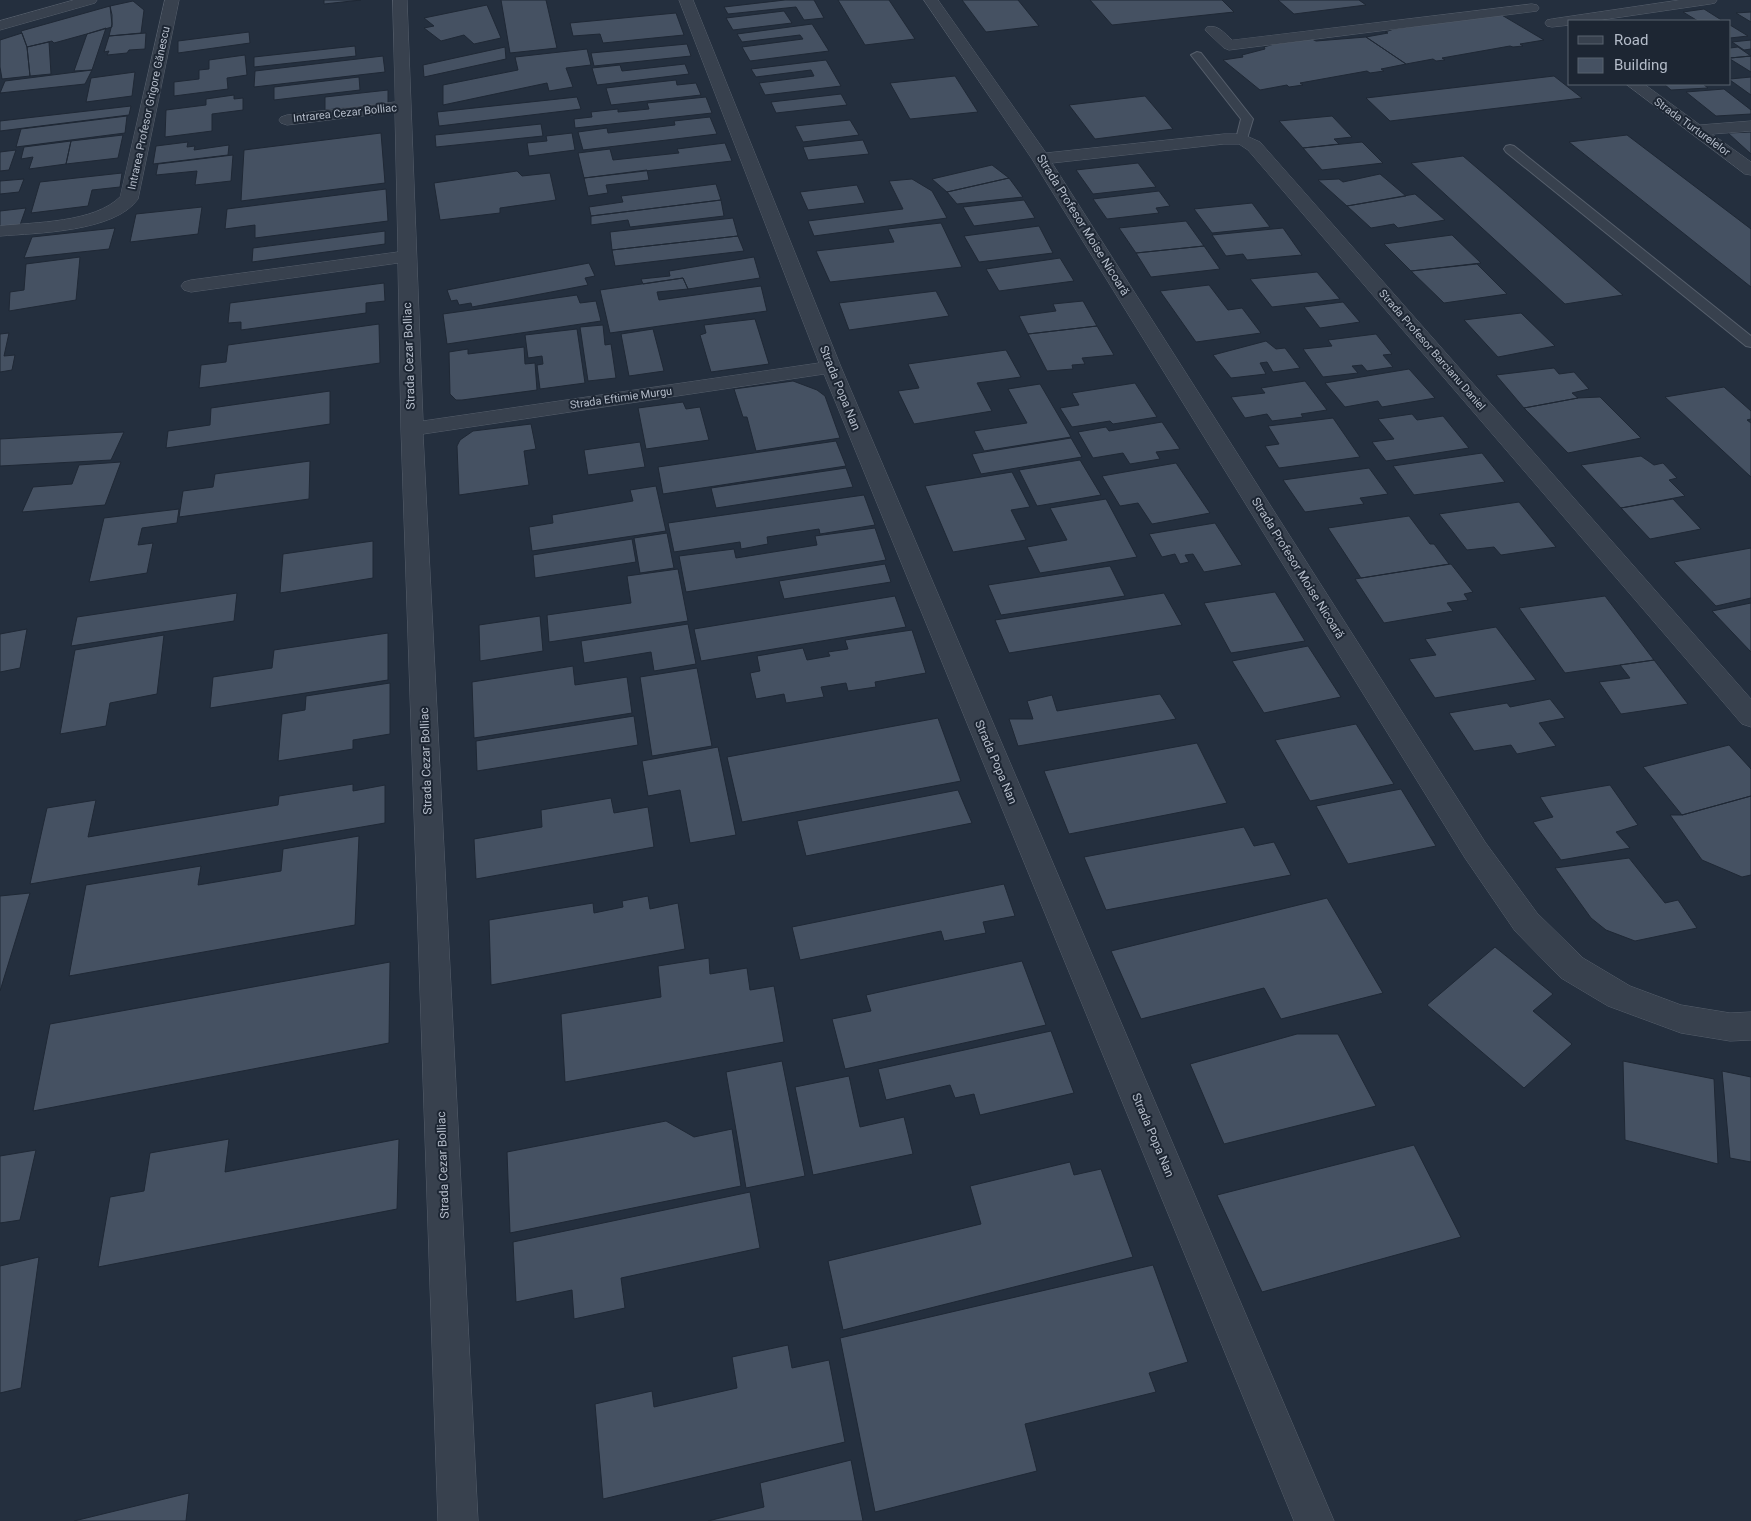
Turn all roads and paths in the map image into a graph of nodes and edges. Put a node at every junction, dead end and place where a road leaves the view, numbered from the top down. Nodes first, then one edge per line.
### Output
1 (90, 0) edge
2 (172, 0) edge
3 (400, 0) edge
4 (686, 0) edge
5 (931, 0) edge
6 (1710, 0) edge
7 (1527, 4) edge
8 (1573, 20) edge
9 (1568, 21) edge
10 (3, 23) edge
11 (1552, 23) junction
12 (1212, 30) dead end
13 (1568, 35) edge
14 (1197, 55) dead end
15 (1635, 85) edge
16 (403, 106) junction
17 (287, 120) dead end
18 (1751, 126) edge
19 (1696, 130) junction
20 (1242, 139) junction
21 (1510, 149) dead end
22 (1042, 159) junction
23 (1751, 170) edge
24 (0, 231) edge
25 (406, 256) junction
26 (191, 286) dead end
27 (1751, 343) edge
28 (831, 367) junction
29 (412, 429) junction
30 (1751, 717) edge
31 (1751, 1026) edge
32 (458, 1521) edge
33 (1314, 1521) edge

1 - 10 street
2 - 24 street, Intrarea Profesor Grigore Gănescu
3 - 16 street, Strada Cezar Bolliac
4 - 28 street, Strada Popa Nan
5 - 22 street, Strada Profesor Moise Nicoară
6 - 8 street
7 - 11 street
7 - 12 street
9 - 11 street
11 - 13 street
14 - 20 lane
15 - 19 street, Strada Turturelelor
16 - 17 street, Intrarea Cezar Bolliac
16 - 25 street, Strada Cezar Bolliac
18 - 19 street
19 - 23 street, Strada Turturelelor
20 - 22 street
20 - 30 street, Strada Profesor Barcianu Daniel
21 - 27 lane
22 - 31 street, Strada Profesor Moise Nicoară
25 - 26 street
25 - 29 street, Strada Cezar Bolliac
28 - 29 street, Strada Eftimie Murgu
28 - 33 street, Strada Popa Nan
29 - 32 street, Strada Cezar Bolliac

